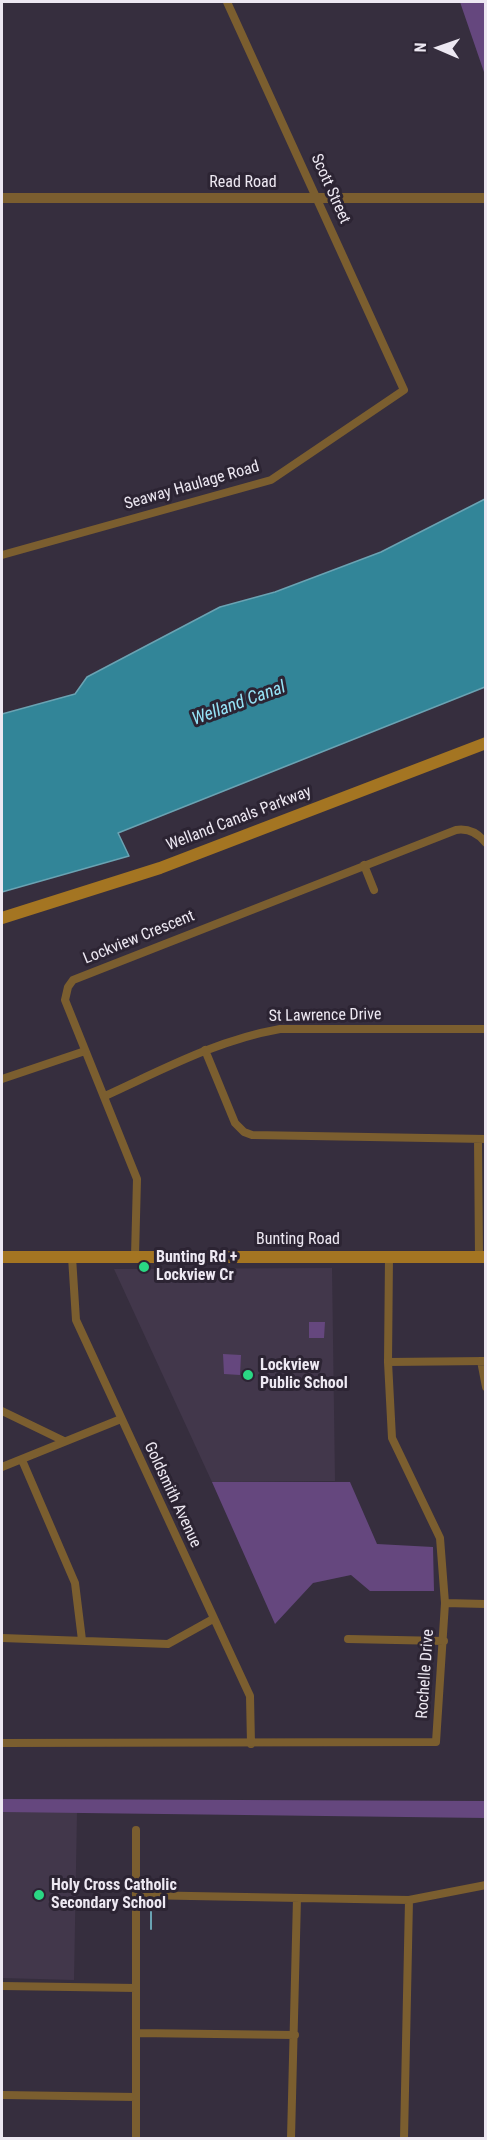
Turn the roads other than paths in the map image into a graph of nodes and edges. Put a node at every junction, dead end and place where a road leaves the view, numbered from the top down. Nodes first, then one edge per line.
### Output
1 (227, 2) edge
2 (318, 197) junction
3 (2, 198) edge
4 (486, 198) edge
5 (404, 390) joint
6 (2, 555) edge
7 (486, 743) edge
8 (486, 843) edge
9 (364, 865) junction
10 (374, 890) dead end
11 (2, 918) edge
12 (486, 1029) edge
13 (205, 1050) junction
14 (85, 1051) junction
15 (2, 1079) edge
16 (105, 1096) junction
17 (482, 1139) edge
18 (2, 1257) edge
19 (72, 1257) junction
20 (135, 1257) junction
21 (388, 1257) junction
22 (482, 1257) edge
23 (484, 1361) edge
24 (388, 1362) junction
25 (486, 1387) edge
26 (2, 1411) edge
27 (121, 1419) junction
28 (64, 1441) junction
29 (22, 1460) junction
30 (2, 1467) edge
31 (445, 1603) junction
32 (486, 1604) edge
33 (213, 1620) junction
34 (2, 1638) edge
35 (348, 1639) dead end
36 (82, 1640) junction
37 (444, 1641) junction
38 (2, 1743) edge
39 (251, 1744) junction
40 (136, 1830) dead end
41 (486, 1885) edge
42 (137, 1895) junction
43 (297, 1898) junction
44 (409, 1900) junction
45 (2, 1986) edge
46 (136, 1988) junction
47 (136, 2033) junction
48 (295, 2035) junction
49 (2, 2095) edge
50 (136, 2097) junction
51 (136, 2139) edge
52 (291, 2139) edge
53 (404, 2139) edge

1 - 2 street, Scott Street
2 - 3 street, Read Road
2 - 4 street, Read Road
2 - 5 street, Scott Street
5 - 6 street, Seaway Haulage Road
7 - 11 main road, Welland Canals Parkway
8 - 9 street, Lockview Crescent
9 - 10 street
9 - 14 street, Lockview Crescent
12 - 13 street, St Lawrence Drive
13 - 16 street, St Lawrence Drive
13 - 17 street
14 - 15 street
14 - 16 street, Lockview Crescent
16 - 20 street, Lockview Crescent
17 - 22 street
18 - 19 main road, Bunting Road
19 - 20 main road, Bunting Road
19 - 27 street, Goldsmith Avenue
20 - 21 main road, Bunting Road
21 - 22 main road, Bunting Road
21 - 24 street, Rochelle Drive
23 - 24 street
23 - 25 street
24 - 31 street, Rochelle Drive
26 - 28 street
27 - 28 street
27 - 33 street, Goldsmith Avenue
28 - 29 street
29 - 30 street
29 - 36 street
31 - 32 street
31 - 37 street, Rochelle Drive
33 - 36 street
33 - 39 street, Goldsmith Avenue
34 - 36 street
35 - 37 street
37 - 39 street, Rochelle Drive
38 - 39 street, Rochelle Drive
40 - 42 street
41 - 44 street
42 - 43 street
42 - 46 street
43 - 44 street
43 - 48 street
44 - 53 street
45 - 46 street
46 - 47 street
47 - 48 street
47 - 50 street
48 - 52 street
49 - 50 street
50 - 51 street

